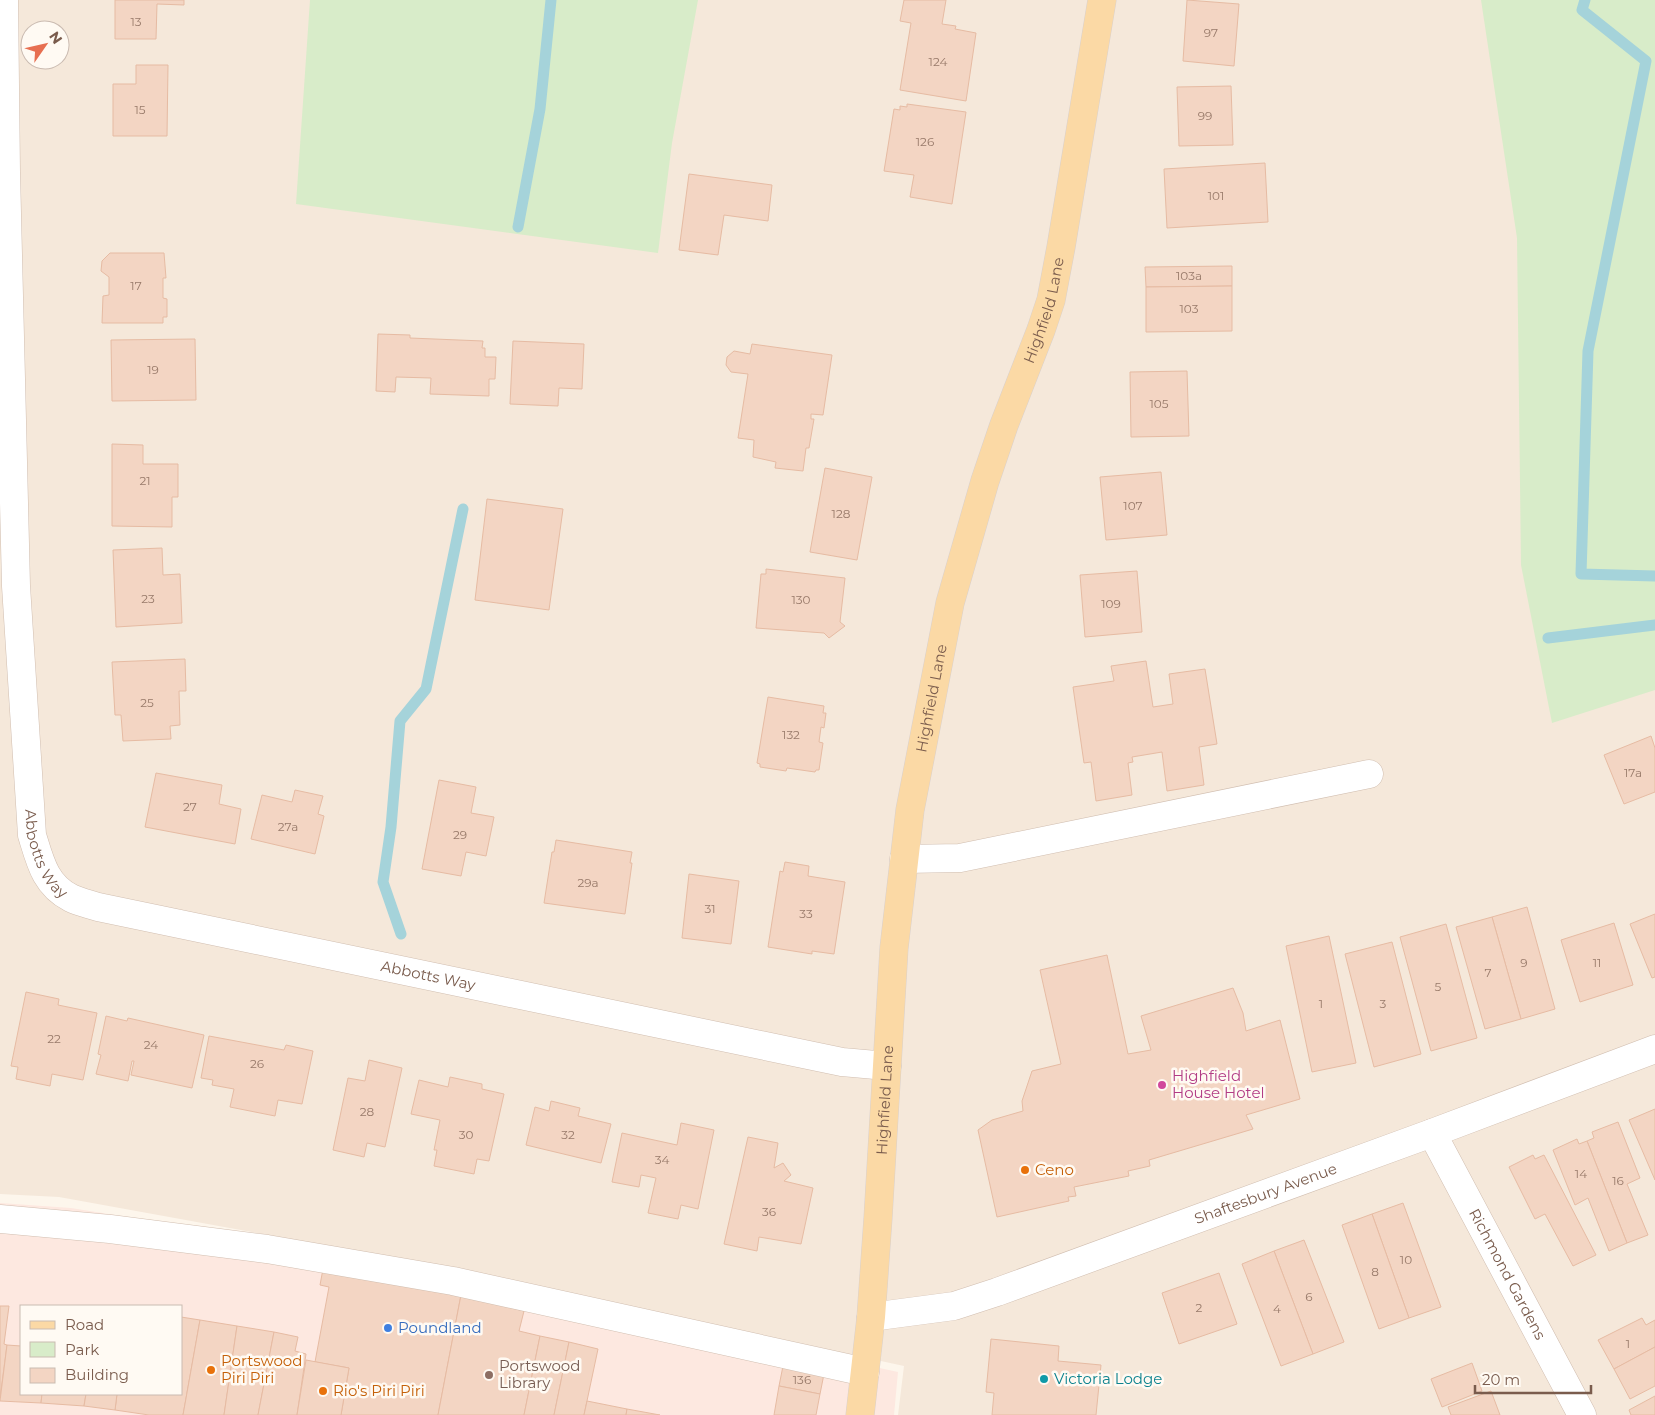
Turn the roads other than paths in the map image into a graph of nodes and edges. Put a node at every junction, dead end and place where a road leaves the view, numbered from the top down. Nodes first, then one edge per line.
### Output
1 (4, 0) edge
2 (1102, 0) edge
3 (3, 172) edge
4 (8, 587) edge
5 (1370, 774) dead end
6 (904, 859) junction
7 (1655, 1049) edge
8 (887, 1066) junction
9 (1432, 1133) junction
10 (0, 1219) edge
11 (870, 1317) junction
12 (865, 1372) junction
13 (860, 1415) edge
14 (1582, 1415) edge

1 - 3 street, Abbotts Way
2 - 6 main road, Highfield Lane
3 - 4 street, Abbotts Way
4 - 8 street, Abbotts Way
5 - 6 street
6 - 8 main road, Highfield Lane
7 - 9 street, Shaftesbury Avenue
8 - 11 main road, Highfield Lane
9 - 11 street, Shaftesbury Avenue
9 - 14 street, Richmond Gardens
10 - 12 street
11 - 12 main road, Highfield Lane
12 - 13 main road, Highfield Lane

